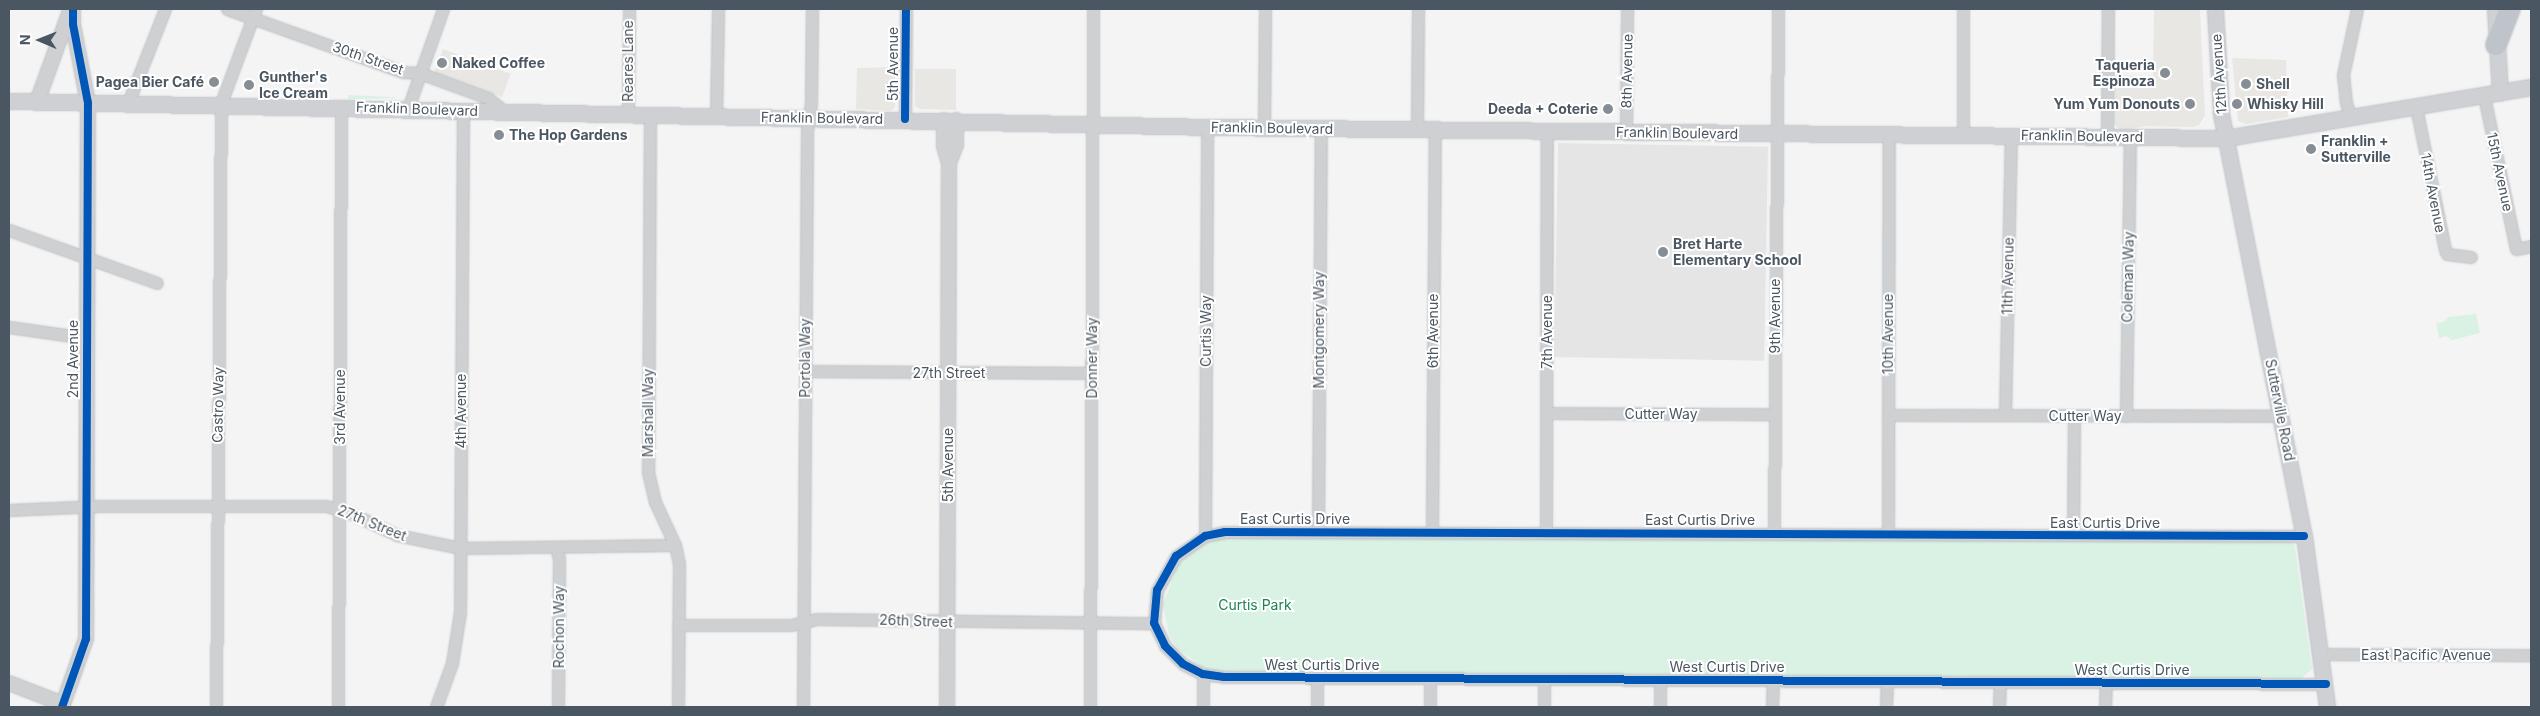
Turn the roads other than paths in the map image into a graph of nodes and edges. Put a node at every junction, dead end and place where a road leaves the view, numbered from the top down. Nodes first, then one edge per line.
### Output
1 (72, 9) edge
2 (165, 9) edge
3 (227, 9) edge
4 (443, 9) edge
5 (629, 9) edge
6 (718, 9) edge
7 (812, 9) edge
8 (906, 9) edge
9 (1093, 9) edge
10 (1265, 9) edge
11 (1418, 9) edge
12 (1627, 9) edge
13 (1778, 9) edge
14 (1963, 9) edge
15 (2108, 9) edge
16 (2215, 9) edge
17 (2357, 9) edge
18 (2496, 9) edge
19 (2510, 9) edge
20 (254, 14) edge
21 (2496, 45) junction
22 (420, 74) junction
23 (2531, 87) edge
24 (2500, 93) junction
25 (2484, 96) junction
26 (9, 101) edge
27 (37, 102) junction
28 (88, 102) junction
29 (221, 103) junction
30 (128, 104) junction
31 (341, 106) junction
32 (2416, 106) junction
33 (408, 108) junction
34 (463, 111) junction
35 (505, 112) junction
36 (628, 113) junction
37 (650, 113) junction
38 (716, 116) junction
39 (808, 118) junction
40 (2351, 118) junction
41 (905, 119) junction
42 (950, 120) junction
43 (1093, 124) junction
44 (1207, 127) junction
45 (1264, 128) junction
46 (1321, 128) junction
47 (1417, 130) junction
48 (1435, 130) junction
49 (1547, 131) junction
50 (1626, 132) junction
51 (1775, 134) junction
52 (1889, 134) junction
53 (1963, 135) junction
54 (2011, 136) junction
55 (2107, 137) junction
56 (2130, 137) junction
57 (2226, 138) junction
58 (9, 230) edge
59 (2531, 246) edge
60 (2471, 257) dead end
61 (87, 258) junction
62 (157, 283) dead end
63 (9, 327) edge
64 (86, 338) junction
65 (805, 371) junction
66 (1092, 373) junction
67 (948, 374) junction
68 (1546, 413) junction
69 (1775, 414) junction
70 (1888, 415) junction
71 (2005, 416) junction
72 (2074, 416) junction
73 (2126, 416) junction
74 (2282, 416) junction
75 (218, 506) junction
76 (87, 507) junction
77 (339, 509) junction
78 (9, 510) edge
79 (1318, 532) junction
80 (1432, 532) junction
81 (1546, 532) junction
82 (1774, 533) junction
83 (1888, 534) junction
84 (2073, 535) junction
85 (1205, 536) junction
86 (2304, 536) junction
87 (675, 545) junction
88 (556, 547) junction
89 (460, 548) junction
90 (804, 622) junction
91 (947, 622) junction
92 (1091, 622) junction
93 (1154, 623) junction
94 (678, 625) junction
95 (2320, 654) junction
96 (2531, 655) edge
97 (1203, 674) junction
98 (1317, 678) junction
99 (1430, 678) junction
100 (1544, 679) junction
101 (1660, 680) junction
102 (1773, 680) junction
103 (1887, 681) junction
104 (2000, 682) junction
105 (2106, 682) junction
106 (9, 683) edge
107 (2326, 684) junction
108 (66, 706) edge
109 (216, 707) edge
110 (338, 707) edge
111 (436, 707) edge
112 (558, 707) edge
113 (678, 707) edge
114 (803, 707) edge
115 (947, 707) edge
116 (1090, 707) edge
117 (1203, 707) edge
118 (1317, 707) edge
119 (1430, 707) edge
120 (1544, 707) edge
121 (1660, 707) edge
122 (1772, 707) edge
123 (1886, 707) edge
124 (1999, 707) edge
125 (2106, 707) edge
126 (2327, 707) edge
127 (2338, 707) edge

1 - 27 street, 2nd Avenue
1 - 28 street, 2nd Avenue
2 - 30 street
3 - 20 street, 30th Street
4 - 22 street
5 - 36 street, Reares Lane
6 - 38 street
7 - 39 street, Portola Way
8 - 41 street, 5th Avenue
9 - 43 street, Donner Way
10 - 45 street
11 - 47 street
12 - 50 street, 8th Avenue
13 - 51 street, 9th Avenue
14 - 53 street
15 - 55 street
16 - 57 main road, 12th Avenue
17 - 40 street
18 - 21 main road
19 - 21 highway
20 - 22 street, 30th Street
20 - 29 street
21 - 24 main road
22 - 33 street
22 - 35 street, 30th Street
23 - 24 main road, Franklin Boulevard
24 - 25 main road, Franklin Boulevard
25 - 32 main road, Franklin Boulevard
25 - 59 street, 15th Avenue
26 - 27 main road, Franklin Boulevard
27 - 28 main road, Franklin Boulevard
28 - 30 main road, Franklin Boulevard
28 - 61 street, 2nd Avenue
29 - 30 main road, Franklin Boulevard
29 - 31 main road, Franklin Boulevard
29 - 75 street, Castro Way
31 - 33 main road, Franklin Boulevard
31 - 77 street, 3rd Avenue
32 - 40 main road, Franklin Boulevard
32 - 60 street, 14th Avenue
33 - 34 main road, Franklin Boulevard
34 - 35 main road, Franklin Boulevard
34 - 89 street, 4th Avenue
35 - 36 main road, Franklin Boulevard
36 - 37 main road, Franklin Boulevard
37 - 38 main road, Franklin Boulevard
37 - 87 street, Marshall Way
38 - 39 main road, Franklin Boulevard
39 - 41 main road, Franklin Boulevard
39 - 65 street, Portola Way
40 - 57 main road, Franklin Boulevard
41 - 42 main road, Franklin Boulevard
42 - 43 main road, Franklin Boulevard
42 - 67 street, 5th Avenue
43 - 44 main road, Franklin Boulevard
43 - 66 street, Donner Way
44 - 45 main road, Franklin Boulevard
44 - 85 street, Curtis Way
45 - 46 main road, Franklin Boulevard
46 - 47 main road, Franklin Boulevard
46 - 79 street, Montgomery Way
47 - 48 main road, Franklin Boulevard
48 - 49 main road, Franklin Boulevard
48 - 80 street, 6th Avenue
49 - 50 main road, Franklin Boulevard
49 - 68 street, 7th Avenue
50 - 51 main road, Franklin Boulevard
51 - 52 main road, Franklin Boulevard
51 - 69 street, 9th Avenue
52 - 53 main road, Franklin Boulevard
52 - 70 street, 10th Avenue
53 - 54 main road, Franklin Boulevard
54 - 55 main road, Franklin Boulevard
54 - 71 street, 11th Avenue
55 - 56 main road, Franklin Boulevard
56 - 57 main road, Franklin Boulevard
56 - 73 street, Coleman Way
57 - 74 main road, Sutterville Road
58 - 61 street
61 - 62 street
61 - 64 street, 2nd Avenue
63 - 64 street
64 - 76 street, 2nd Avenue
65 - 67 street, 27th Street
65 - 90 street, Portola Way
66 - 67 street, 27th Street
66 - 92 street, Donner Way
67 - 91 street, 5th Avenue
68 - 69 street, Cutter Way
68 - 81 street, 7th Avenue
69 - 82 street, 9th Avenue
70 - 71 street, Cutter Way
70 - 83 street, 10th Avenue
71 - 72 street, Cutter Way
72 - 73 street, Cutter Way
72 - 84 street
73 - 74 street, Cutter Way
74 - 86 main road, Sutterville Road
75 - 76 street, 27th Street
75 - 77 street, 27th Street
75 - 109 street, Castro Way
76 - 78 street, 27th Street
76 - 108 street, 2nd Avenue
77 - 89 street, 27th Street
77 - 110 street, 3rd Avenue
79 - 80 street, East Curtis Drive
79 - 85 street, East Curtis Drive
80 - 81 street, East Curtis Drive
81 - 82 street, East Curtis Drive
82 - 83 street, East Curtis Drive
83 - 84 street, East Curtis Drive
84 - 86 street, East Curtis Drive
85 - 93 street, East Curtis Drive
86 - 95 main road, Sutterville Road
87 - 88 street, 27th Street
87 - 94 street, Marshall Way
88 - 89 street, 27th Street
88 - 112 street, Rochon Way
89 - 111 street, 4th Avenue
90 - 91 street, 26th Street
90 - 94 street, 26th Street
90 - 114 street, Portola Way
91 - 92 street, 26th Street
91 - 115 street, 5th Avenue
92 - 93 street, 26th Street
92 - 116 street, Donner Way
93 - 97 street, West Curtis Drive
94 - 113 street, Marshall Way
95 - 96 street, East Pacific Avenue
95 - 107 main road, Sutterville Road
97 - 98 street, West Curtis Drive
97 - 117 street
98 - 99 street, West Curtis Drive
98 - 118 street
99 - 100 street, West Curtis Drive
99 - 119 street
100 - 101 street, West Curtis Drive
100 - 120 street
101 - 102 street, West Curtis Drive
101 - 121 street
102 - 103 street, West Curtis Drive
102 - 122 street
103 - 104 street, West Curtis Drive
103 - 123 street
104 - 105 street, West Curtis Drive
104 - 124 street
105 - 107 street, West Curtis Drive
105 - 125 street
106 - 108 street
107 - 126 main road, Sutterville Road
107 - 127 main road, Sutterville Road

